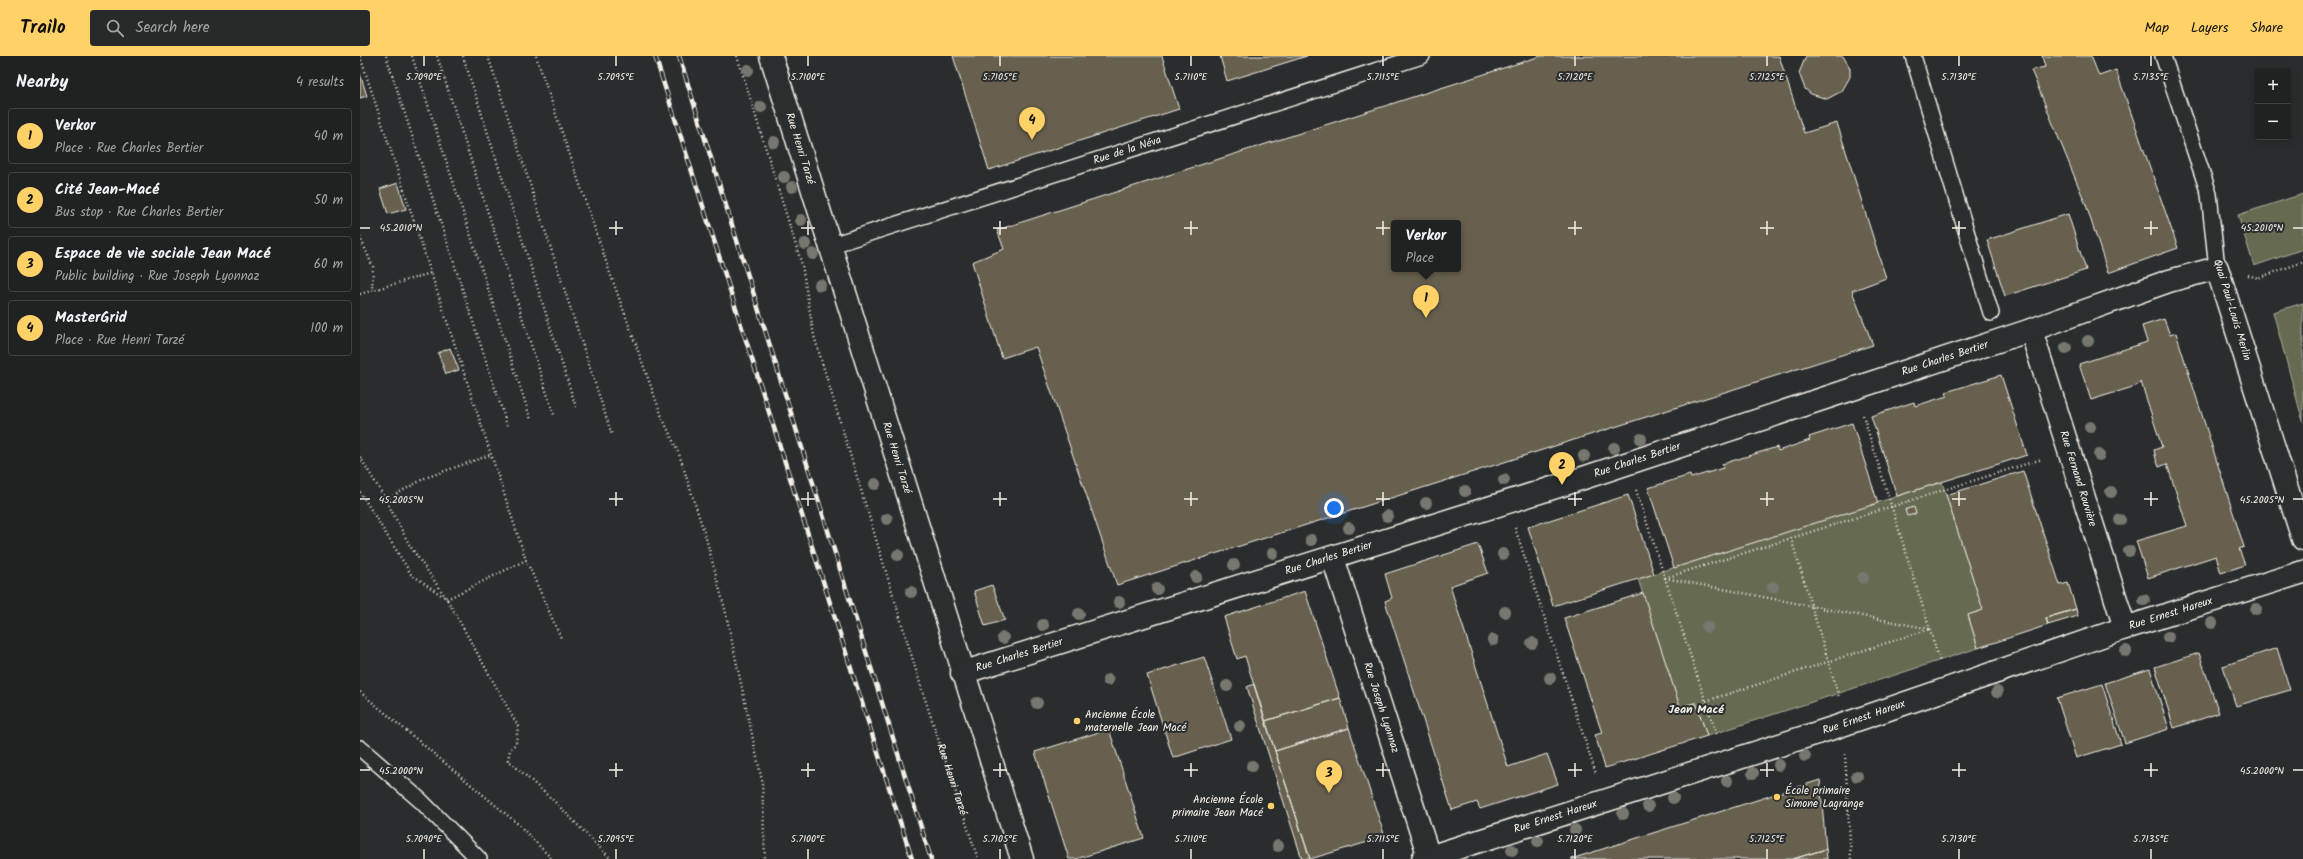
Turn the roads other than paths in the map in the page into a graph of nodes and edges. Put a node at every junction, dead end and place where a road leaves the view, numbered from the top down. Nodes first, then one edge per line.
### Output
1 (771, 56) edge
2 (1422, 56) edge
3 (1914, 56) edge
4 (2163, 56) edge
5 (832, 245) junction
6 (2217, 268) junction
7 (1991, 313) dead end
8 (2031, 330) junction
9 (2303, 539) edge
10 (1333, 558) junction
11 (2303, 572) edge
12 (2125, 628) junction
13 (962, 673) junction
14 (360, 748) edge
15 (1426, 858) edge
16 (479, 859) edge
17 (1022, 859) edge

1 - 5 street, Rue Henri Tarzé
2 - 5 lane, Rue de la Néva
3 - 7 lane
4 - 6 lane, Quai Paul-Louis Merlin
5 - 13 street, Rue Henri Tarzé
6 - 8 street, Rue Charles Bertier
6 - 9 street, Quai Paul-Louis Merlin
8 - 10 street, Rue Charles Bertier
8 - 12 street, Rue Fernand Rouvière
10 - 13 street, Rue Charles Bertier
10 - 15 street, Rue Joseph Lyonnaz
11 - 12 street, Rue Ernest Hareux
12 - 15 street, Rue Ernest Hareux
13 - 17 street, Rue Henri Tarzé
14 - 16 lane

